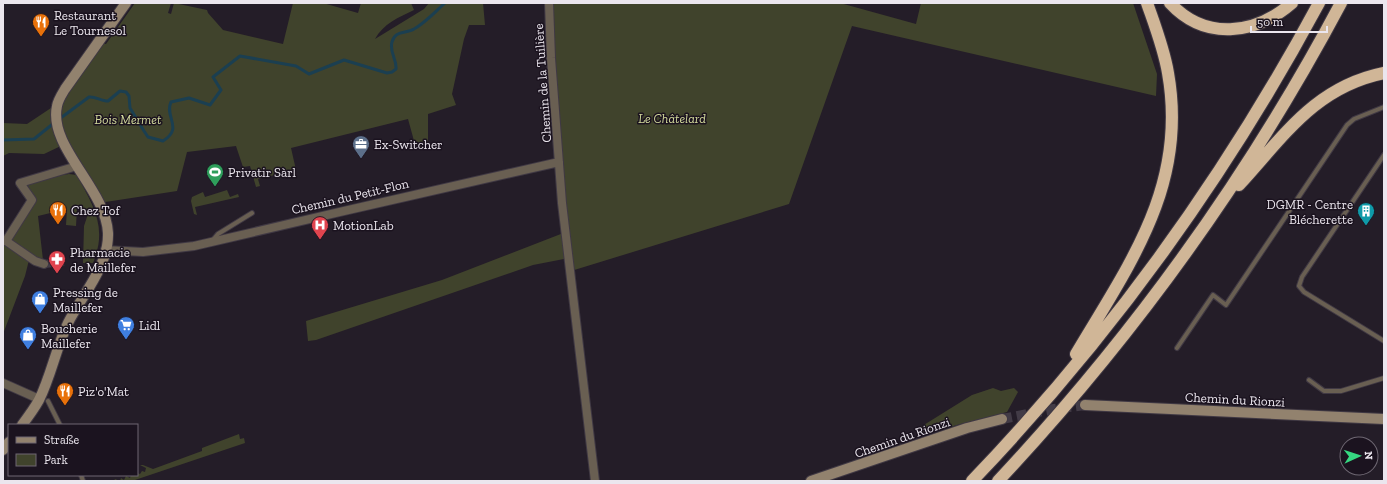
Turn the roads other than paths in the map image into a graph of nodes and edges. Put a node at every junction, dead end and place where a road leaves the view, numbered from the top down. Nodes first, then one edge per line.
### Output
1 (126, 3) edge
2 (549, 3) edge
3 (1147, 3) edge
4 (1170, 3) edge
5 (1292, 3) edge
6 (1319, 3) edge
7 (1341, 3) edge
8 (1384, 73) edge
9 (1384, 106) edge
10 (1384, 155) edge
11 (559, 162) junction
12 (77, 166) junction
13 (252, 213) dead end
14 (1210, 217) junction
15 (4, 241) edge
16 (212, 242) junction
17 (105, 250) junction
18 (44, 264) tunnel mouth
19 (1384, 341) edge
20 (1177, 348) dead end
21 (1384, 378) edge
22 (1309, 380) dead end
23 (3, 383) edge
24 (1055, 389) junction
25 (44, 400) junction
26 (1085, 405) tunnel mouth
27 (1002, 419) tunnel mouth
28 (1384, 419) edge
29 (23, 424) edge
30 (59, 424) edge
31 (595, 481) edge
32 (811, 481) edge
33 (972, 481) edge
34 (998, 481) edge

1 - 12 street
2 - 11 street, Chemin de la Tuilière
3 - 24 highway
4 - 5 highway
6 - 24 highway
7 - 14 highway
8 - 14 highway
9 - 20 lane
10 - 19 lane
11 - 16 street, Chemin du Petit-Flon
11 - 31 street
12 - 15 street
12 - 17 street
13 - 16 lane
14 - 34 highway
15 - 18 street
16 - 17 street, Chemin du Petit-Flon
17 - 25 street
21 - 22 lane
23 - 25 street
24 - 33 highway
25 - 29 street
25 - 30 lane
26 - 28 street, Chemin du Rionzi
27 - 32 street, Chemin du Rionzi

